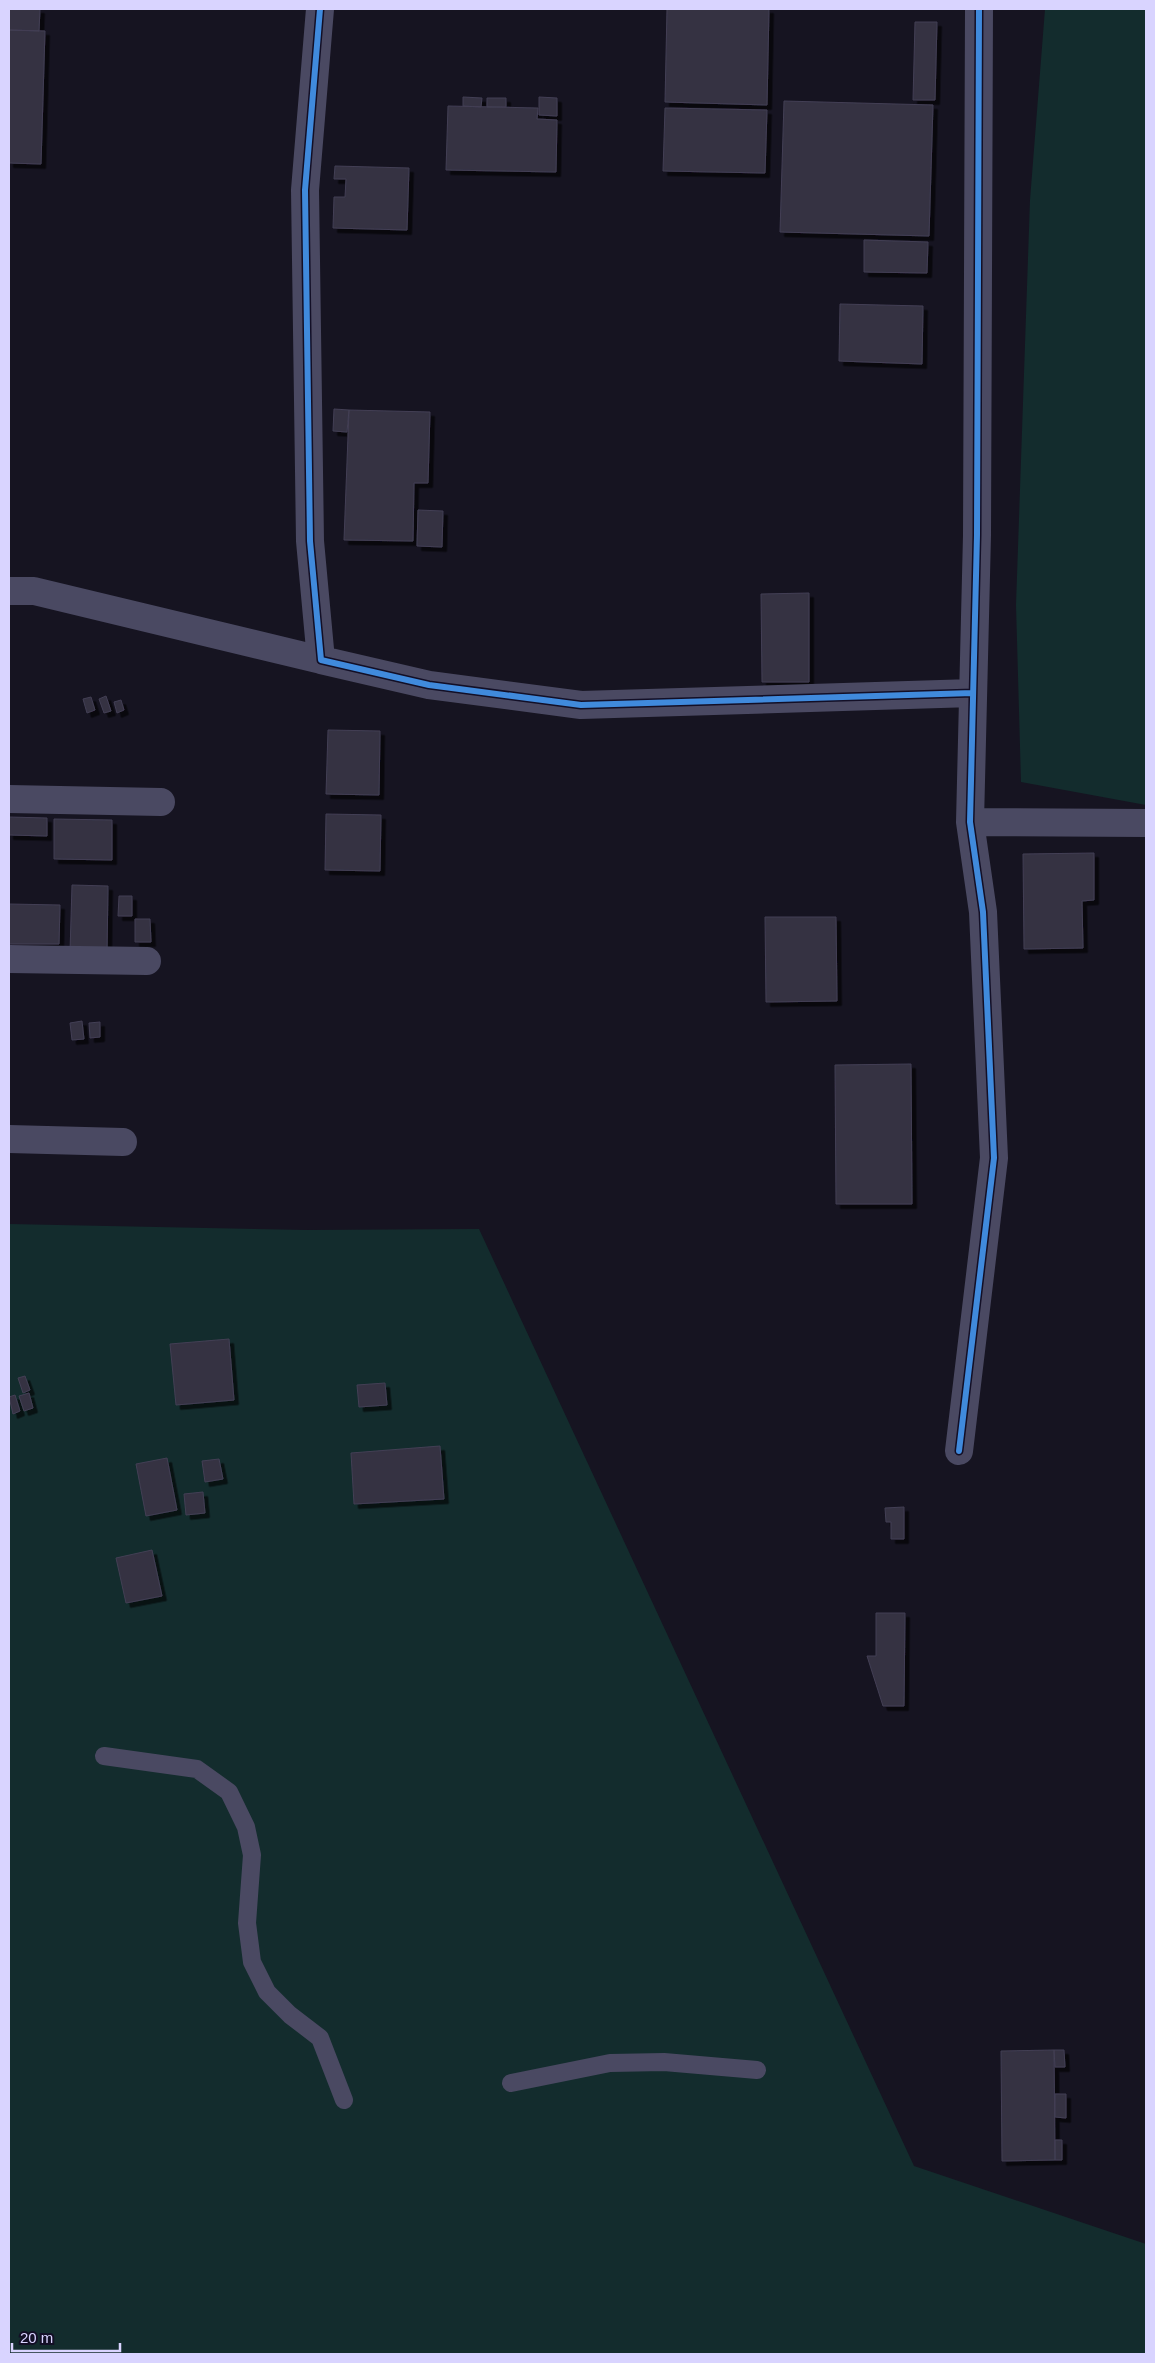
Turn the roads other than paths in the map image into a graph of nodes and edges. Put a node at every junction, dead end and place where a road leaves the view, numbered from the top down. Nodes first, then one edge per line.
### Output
1 (320, 9) edge
2 (979, 9) edge
3 (9, 591) edge
4 (321, 660) junction
5 (973, 693) junction
6 (9, 799) edge
7 (161, 802) dead end
8 (970, 822) junction
9 (1146, 823) edge
10 (9, 959) edge
11 (147, 961) dead end
12 (9, 1139) edge
13 (123, 1142) dead end
14 (959, 1451) dead end
15 (104, 1756) dead end
16 (757, 2070) dead end
17 (511, 2083) dead end
18 (344, 2100) dead end

1 - 4 street
2 - 5 street
3 - 4 street
4 - 5 street
5 - 8 street
6 - 7 street
8 - 9 street
8 - 14 street
10 - 11 street
12 - 13 street
15 - 18 lane
16 - 17 lane

